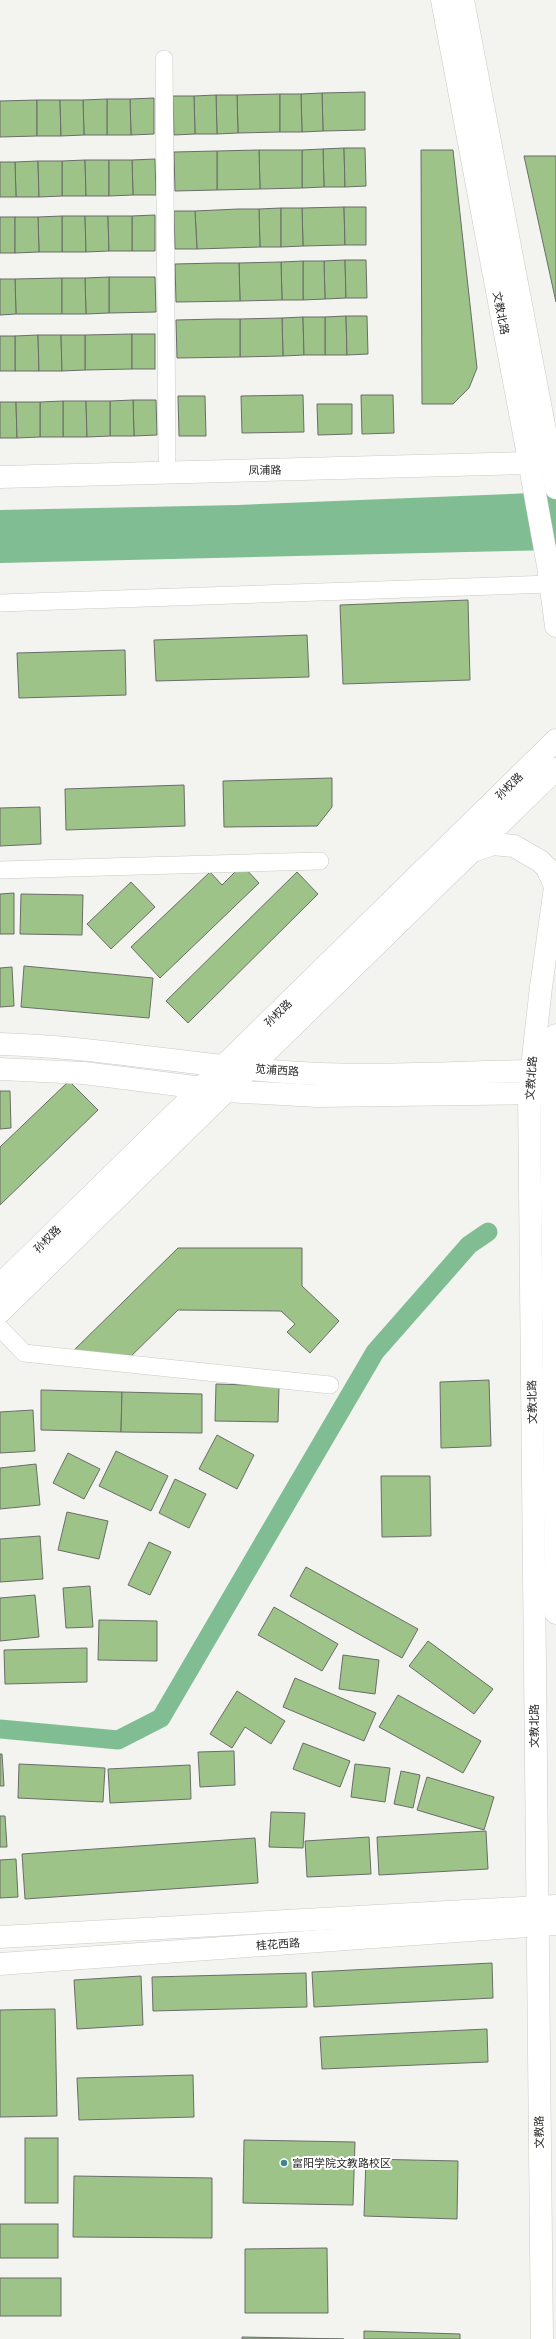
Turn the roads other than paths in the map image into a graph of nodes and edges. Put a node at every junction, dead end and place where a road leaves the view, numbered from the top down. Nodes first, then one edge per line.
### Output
1 (442, 0) edge
2 (463, 0) edge
3 (164, 59) dead end
4 (553, 449) edge
5 (167, 458) junction
6 (0, 462) edge
7 (529, 465) junction
8 (0, 477) edge
9 (555, 485) edge
10 (549, 575) junction
11 (0, 603) edge
12 (556, 626) edge
13 (556, 740) edge
14 (556, 769) edge
15 (472, 852) junction
16 (320, 861) dead end
17 (0, 870) edge
18 (556, 883) edge
19 (556, 1035) edge
20 (0, 1044) edge
21 (224, 1066) junction
22 (0, 1069) edge
23 (252, 1069) junction
24 (530, 1071) junction
25 (554, 1071) edge
26 (200, 1088) junction
27 (226, 1091) junction
28 (529, 1093) junction
29 (554, 1093) edge
30 (0, 1285) edge
31 (0, 1312) edge
32 (0, 1328) edge
33 (330, 1385) dead end
34 (556, 1613) edge
35 (546, 1915) edge
36 (0, 1937) edge
37 (0, 1964) edge
38 (542, 2339) edge

1 - 7 street, 文教北路
2 - 4 street, 文教北路
3 - 5 street
4 - 9 street, 文教北路
5 - 6 street, 凤浦路
5 - 7 street, 凤浦路
7 - 8 street, 凤浦路
7 - 10 street, 文教北路
10 - 11 street
10 - 12 street, 文教北路
13 - 21 street, 孙权路
14 - 15 street, 孙权路
15 - 18 street
15 - 23 street, 孙权路
16 - 17 street
18 - 24 street, 文教北路
19 - 25 street, 文教北路
20 - 21 street, 苋浦西路
21 - 23 street, 苋浦西路
21 - 26 street, 孙权路
22 - 26 street
23 - 24 street, 苋浦西路
23 - 27 street, 孙权路
24 - 25 street, 苋浦西路
24 - 28 street, 文教北路
25 - 29 street, 文教北路
26 - 27 street
26 - 30 street, 孙权路
27 - 28 street
27 - 31 street, 孙权路
28 - 29 street
28 - 35 street, 文教北路
29 - 34 street, 文教北路
32 - 33 street
35 - 36 street, 桂花西路
35 - 37 street, 桂花西路
35 - 38 street, 文教路

